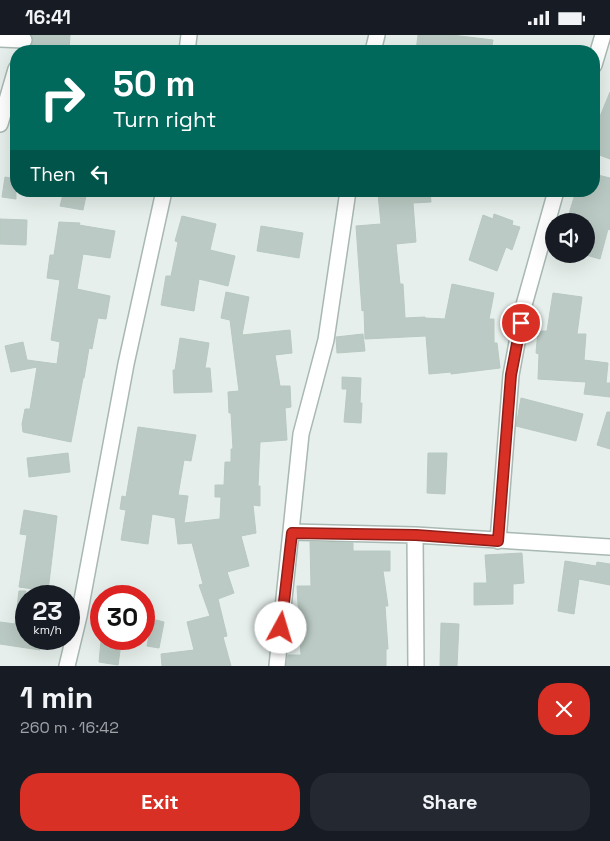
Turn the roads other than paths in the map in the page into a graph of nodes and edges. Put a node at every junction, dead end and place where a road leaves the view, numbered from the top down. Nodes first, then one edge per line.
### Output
1 (0, 39) edge
2 (23, 42) edge
3 (10, 90) edge
4 (0, 125) edge
5 (163, 197) edge
6 (347, 197) edge
7 (554, 197) edge
8 (292, 533) junction
9 (416, 535) junction
10 (498, 541) junction
11 (610, 547) edge
12 (67, 666) edge
13 (277, 666) edge
14 (416, 666) edge

1 - 2 street
3 - 4 street
5 - 12 street
6 - 8 street
7 - 10 street
8 - 9 street
8 - 13 street
9 - 10 street
9 - 14 street
10 - 11 street

